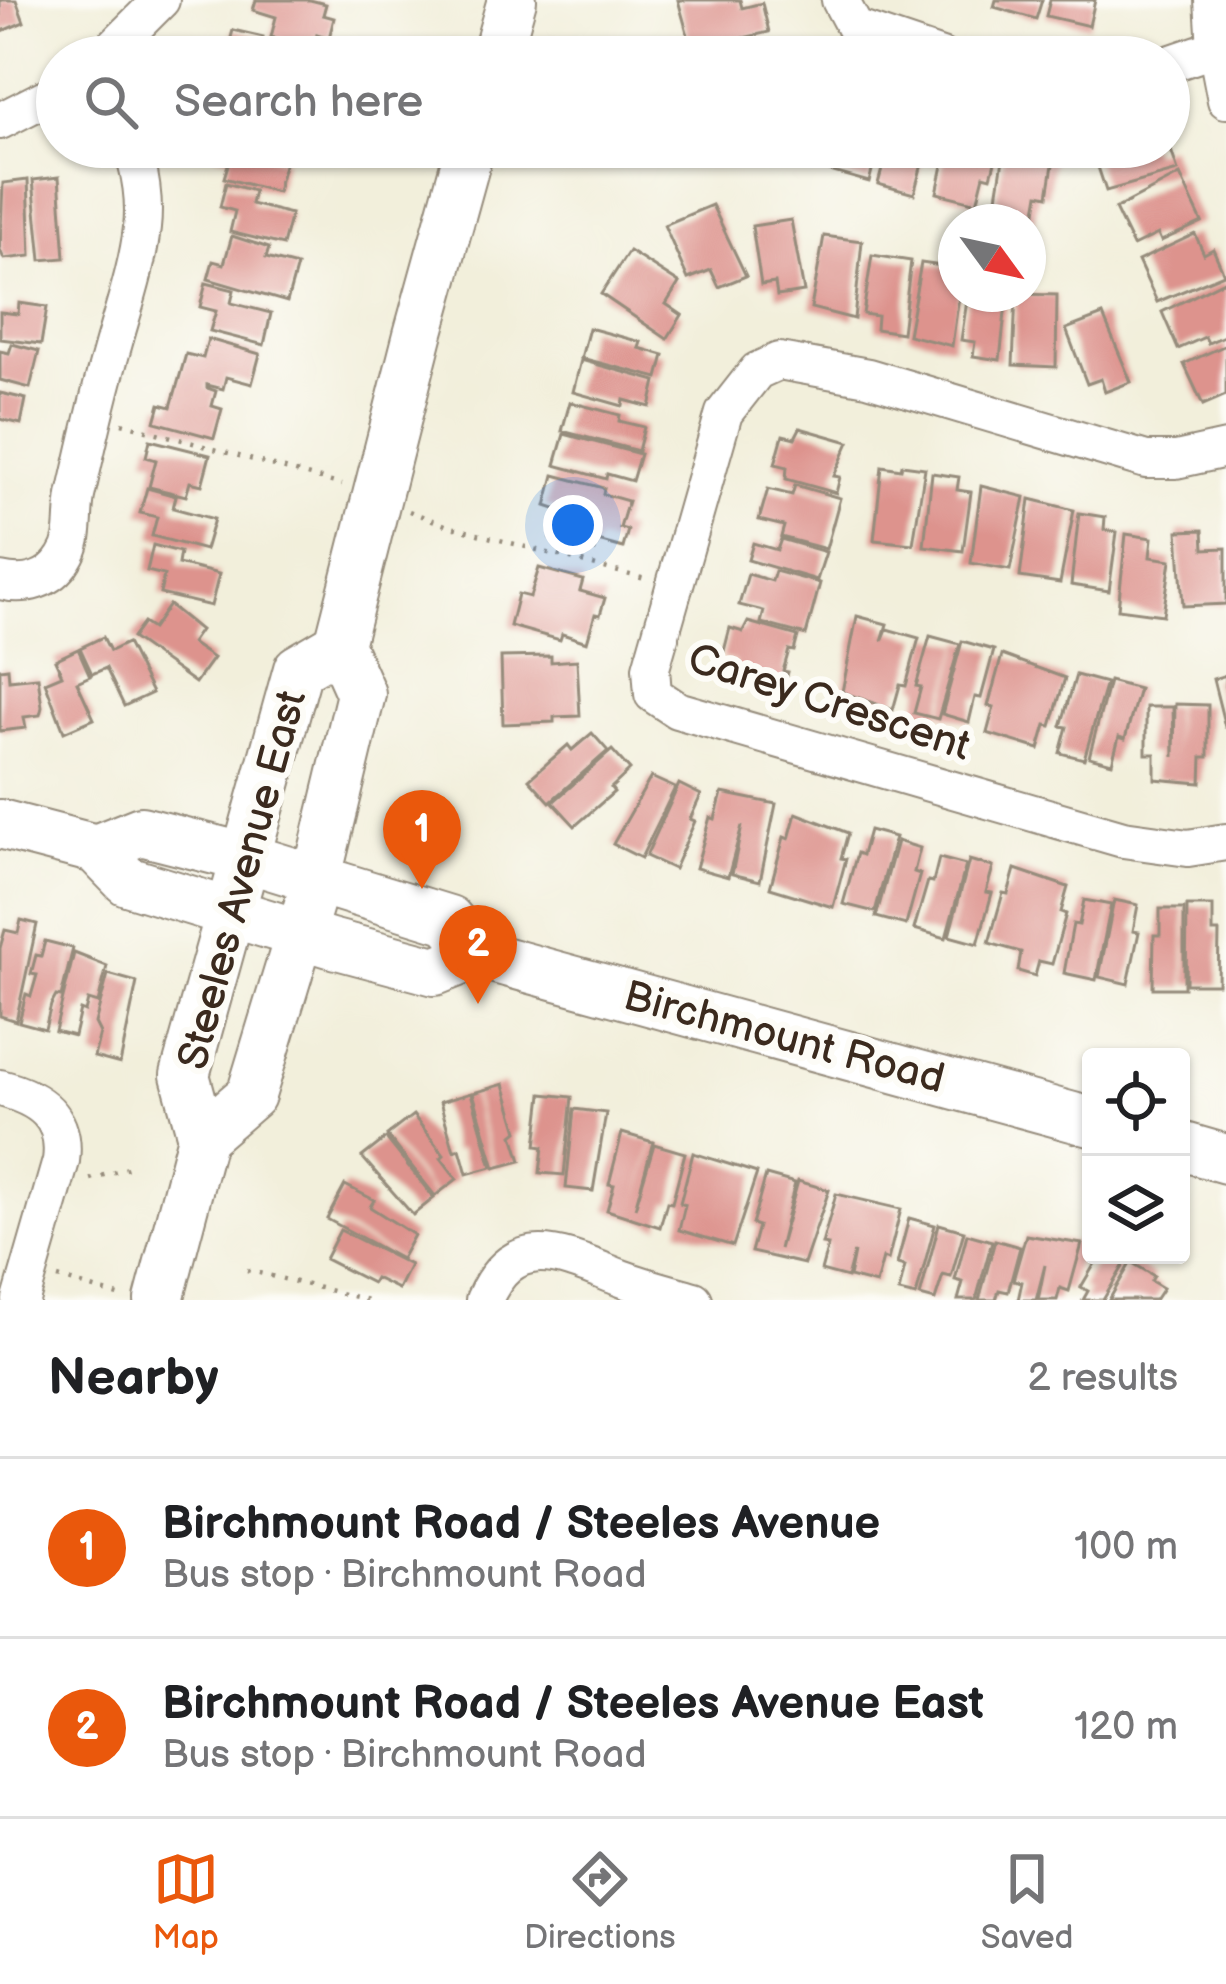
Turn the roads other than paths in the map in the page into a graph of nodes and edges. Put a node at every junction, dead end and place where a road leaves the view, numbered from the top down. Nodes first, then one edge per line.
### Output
1 (161, 0) edge
2 (512, 0) edge
3 (839, 0) edge
4 (1213, 0) edge
5 (125, 36) edge
6 (502, 36) edge
7 (879, 36) edge
8 (1216, 48) junction
9 (1190, 57) edge
10 (1226, 100) edge
11 (36, 103) edge
12 (0, 121) edge
13 (136, 168) edge
14 (464, 168) edge
15 (1226, 449) edge
16 (0, 581) edge
17 (339, 645) junction
18 (0, 824) edge
19 (1226, 842) edge
20 (96, 849) junction
21 (247, 858) junction
22 (316, 881) junction
23 (232, 912) junction
24 (299, 932) junction
25 (477, 954) junction
26 (0, 1088) edge
27 (1082, 1120) edge
28 (202, 1137) junction
29 (1190, 1149) edge
30 (1226, 1159) edge
31 (26, 1284) edge
32 (159, 1300) edge
33 (484, 1300) edge
34 (694, 1300) edge

1 - 5 street
2 - 6 main road
3 - 7 street
4 - 8 street
8 - 9 street
8 - 10 street
11 - 12 street
13 - 16 street
14 - 17 main road, Steeles Avenue East
15 - 19 street, Carey Crescent
17 - 21 main road, Steeles Avenue East
17 - 22 main road, Steeles Avenue East
18 - 20 main road, Birchmount Road
20 - 21 main road, Birchmount Road
20 - 23 main road, Birchmount Road
21 - 22 main road, Birchmount Road
21 - 23 main road, Steeles Avenue East
22 - 24 main road, Steeles Avenue East
22 - 25 main road, Birchmount Road
23 - 24 main road, Birchmount Road
23 - 28 main road, Steeles Avenue East
24 - 25 main road, Birchmount Road
24 - 28 main road, Steeles Avenue East
25 - 27 main road, Birchmount Road
26 - 31 street
28 - 32 main road
29 - 30 main road
33 - 34 street

